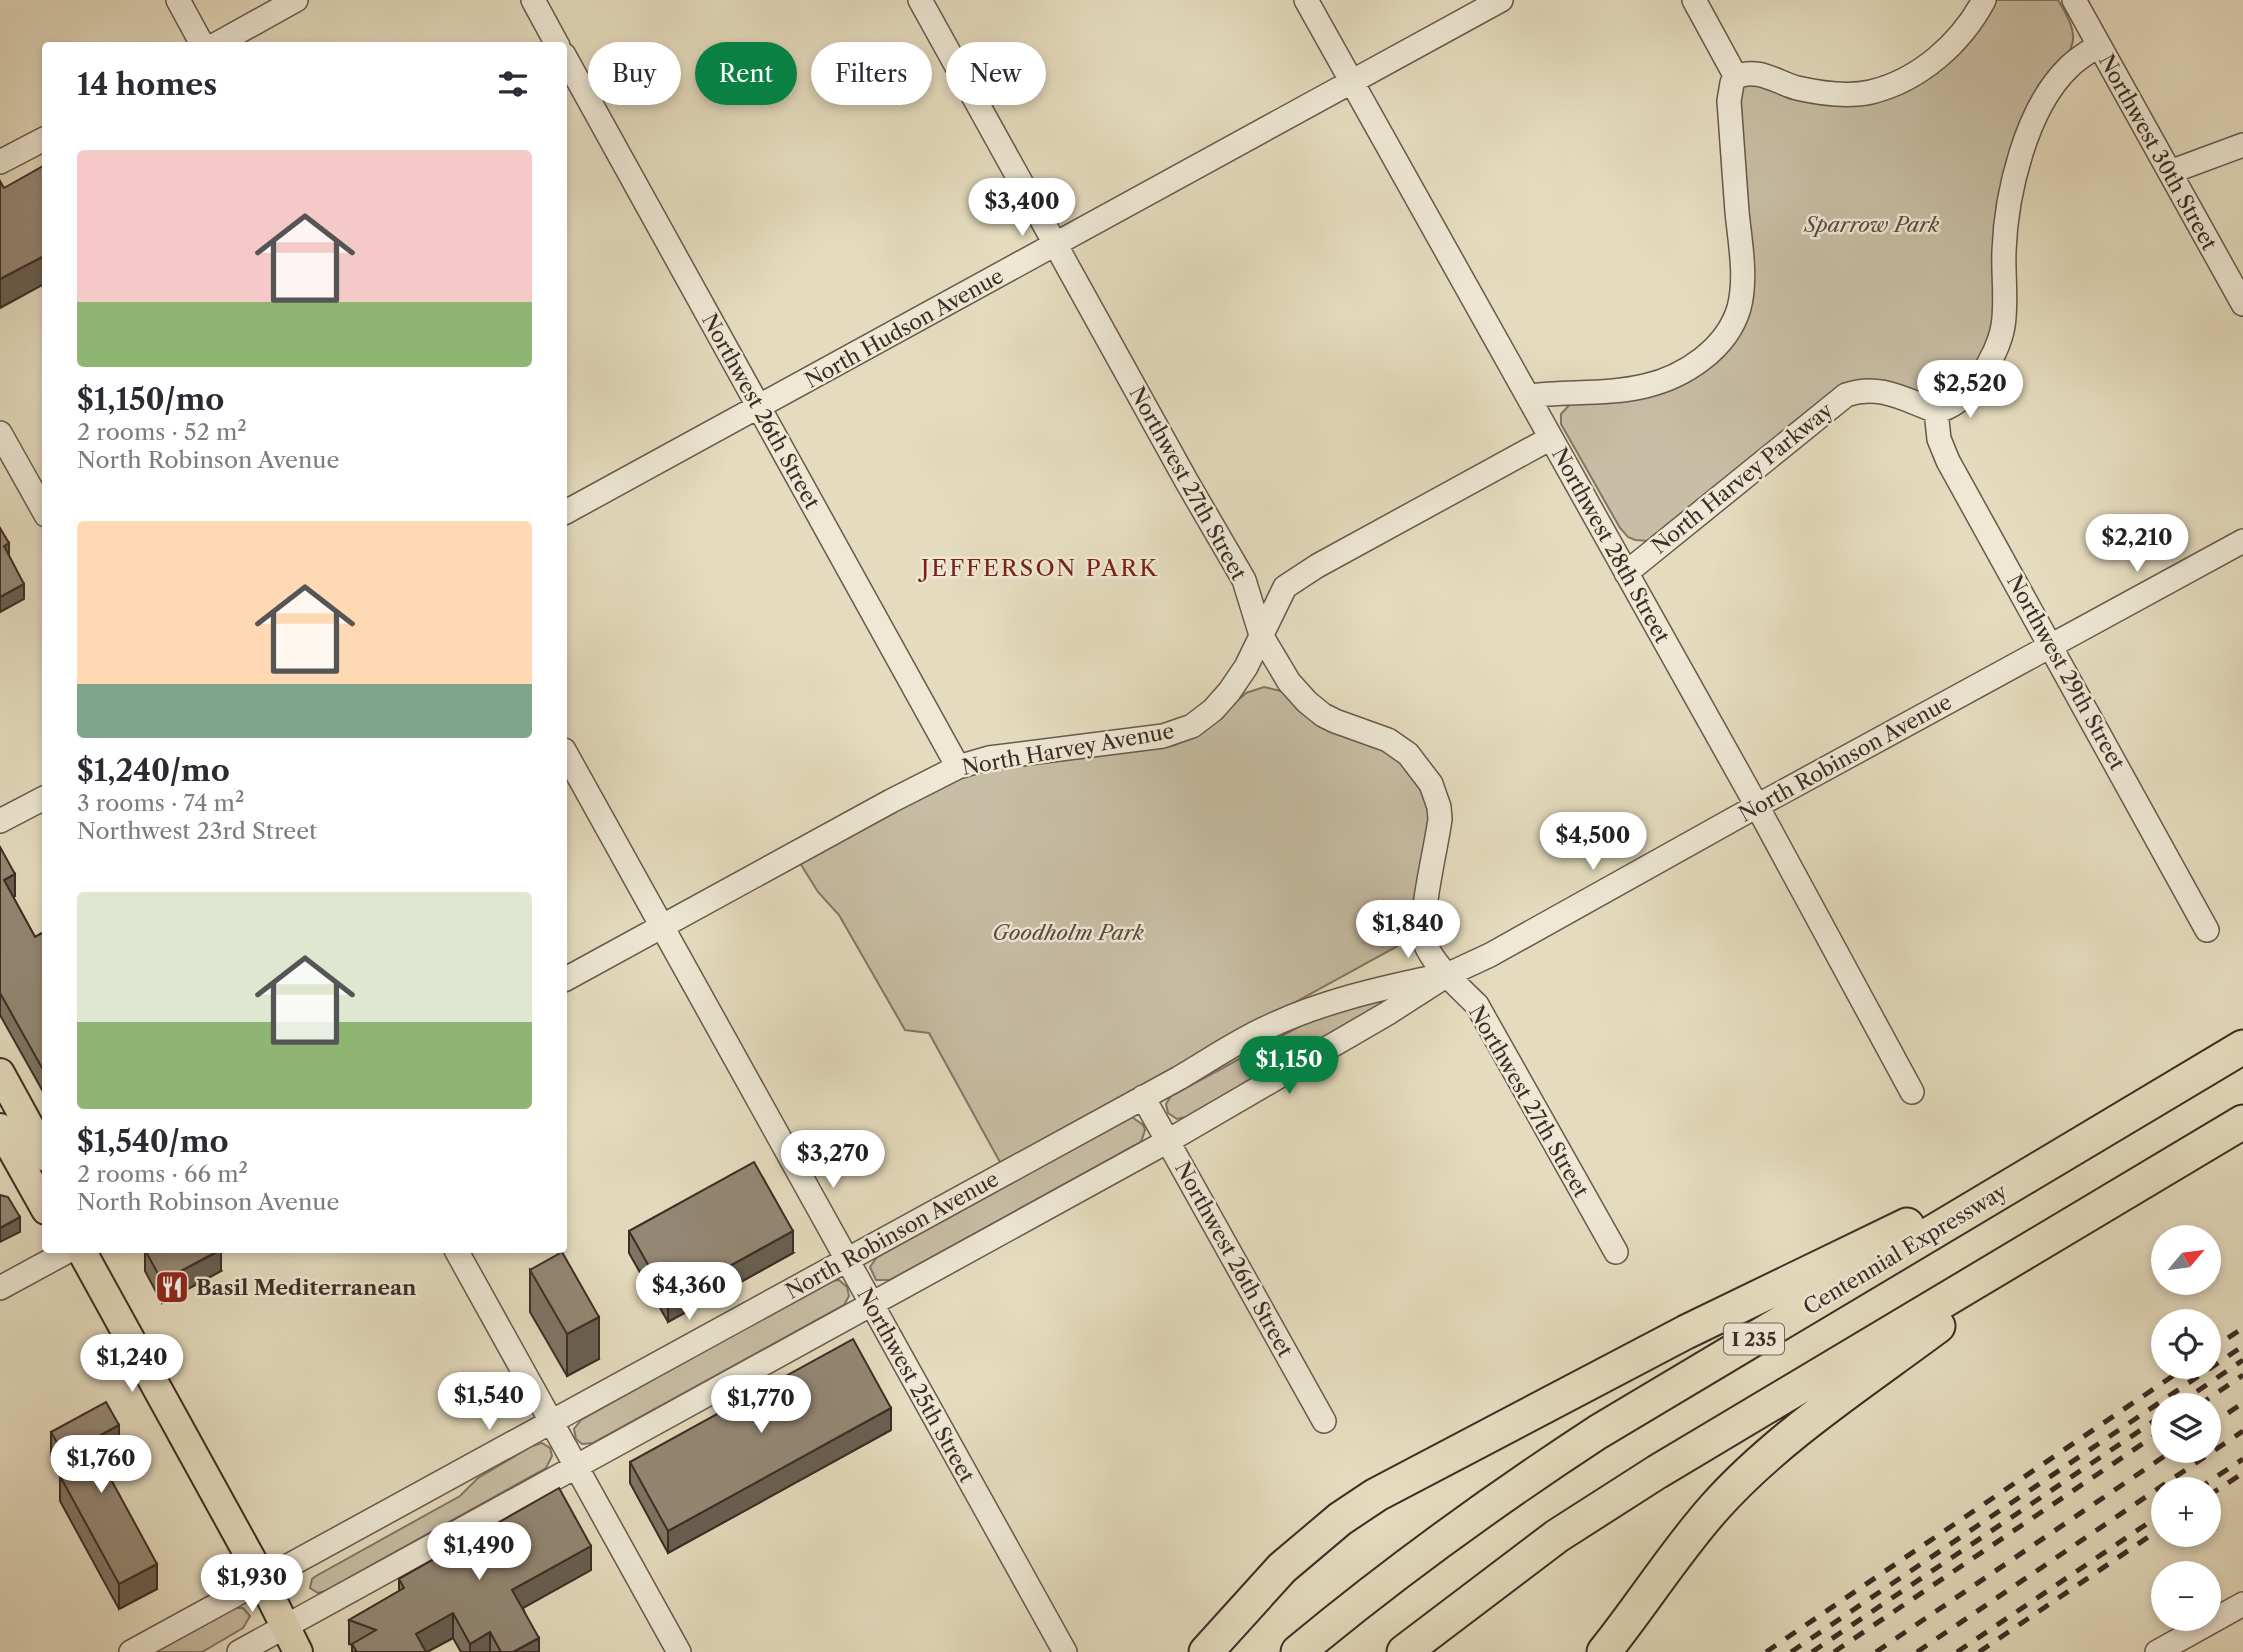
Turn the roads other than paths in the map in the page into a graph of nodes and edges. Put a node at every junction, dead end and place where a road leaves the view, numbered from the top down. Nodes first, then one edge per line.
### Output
1 (178, 0) edge
2 (296, 0) edge
3 (533, 0) edge
4 (919, 0) edge
5 (1306, 0) edge
6 (1501, 0) edge
7 (1693, 0) edge
8 (1984, 0) edge
9 (2074, 0) edge
10 (201, 42) edge
11 (221, 42) edge
12 (556, 42) edge
13 (2099, 45) junction
14 (567, 60) edge
15 (1736, 77) junction
16 (1351, 83) junction
17 (42, 140) edge
18 (2243, 145) edge
19 (0, 163) edge
20 (2170, 172) junction
21 (1055, 245) junction
22 (2243, 304) edge
23 (1528, 396) junction
24 (758, 407) junction
25 (1936, 411) junction
26 (0, 433) edge
27 (1551, 438) junction
28 (42, 508) edge
29 (567, 511) edge
30 (2243, 541) edge
31 (1626, 573) junction
32 (1261, 635) junction
33 (2052, 646) junction
34 (567, 755) edge
35 (958, 766) junction
36 (42, 799) edge
37 (1757, 806) junction
38 (0, 821) edge
39 (662, 927) junction
40 (2207, 930) dead end
41 (1447, 975) junction
42 (567, 978) edge
43 (2243, 1047) edge
44 (0, 1073) edge
45 (1912, 1092) dead end
46 (1143, 1097) junction
47 (2243, 1122) edge
48 (0, 1128) edge
49 (2105, 1130) junction
50 (1168, 1141) junction
51 (42, 1150) edge
52 (42, 1203) edge
53 (2083, 1218) junction
54 (1616, 1252) dead end
55 (64, 1253) edge
56 (83, 1253) edge
57 (458, 1253) edge
58 (846, 1259) junction
59 (0, 1288) edge
60 (871, 1304) junction
61 (1324, 1421) dead end
62 (552, 1422) junction
63 (576, 1466) junction
64 (262, 1581) junction
65 (2243, 1604) edge
66 (285, 1627) junction
67 (131, 1652) edge
68 (240, 1652) edge
69 (298, 1652) edge
70 (679, 1652) edge
71 (1065, 1652) edge
72 (1206, 1652) edge
73 (1297, 1652) edge
74 (1404, 1652) edge
75 (1604, 1652) edge
76 (2157, 1652) edge

1 - 10 street
2 - 11 street
3 - 12 street
4 - 21 street, Northwest 27th Street
5 - 16 street, Northwest 28th Street
6 - 16 street, North Hudson Avenue
7 - 15 street
8 - 15 street
9 - 13 street, Northwest 30th Street
13 - 20 street, Northwest 30th Street
13 - 25 street
14 - 24 street, Northwest 26th Street
15 - 23 street
16 - 21 street, North Hudson Avenue
16 - 23 street, Northwest 28th Street
17 - 19 street
18 - 20 street
20 - 22 street, Northwest 30th Street
21 - 24 street, North Hudson Avenue
21 - 32 street, Northwest 27th Street
23 - 27 street, Northwest 28th Street
24 - 29 street, North Hudson Avenue
24 - 35 street, Northwest 26th Street
25 - 31 street, North Harvey Parkway
25 - 33 street, Northwest 29th Street
26 - 28 street
27 - 31 street, Northwest 28th Street
27 - 32 street, North Harvey Avenue
30 - 33 street, North Robinson Avenue
31 - 37 street, Northwest 28th Street
32 - 35 street, North Harvey Avenue
32 - 41 street, Northwest 27th Street
33 - 37 street, North Robinson Avenue
33 - 40 street, Northwest 29th Street
34 - 39 street, Northwest 25th Street
35 - 39 street, North Harvey Avenue
36 - 38 street
37 - 41 street, North Robinson Avenue
37 - 45 street, Northwest 28th Street
39 - 42 street, North Harvey Avenue
39 - 58 street, Northwest 25th Street
41 - 46 street, North Robinson Avenue
41 - 50 street, North Robinson Avenue
41 - 54 street, Northwest 27th Street
43 - 49 highway, Centennial Expressway / I 235
44 - 51 main road
46 - 50 street, Northwest 26th Street
46 - 58 street, North Robinson Avenue
47 - 53 highway
48 - 52 main road
49 - 72 highway
49 - 73 highway, Centennial Expressway / I 235
50 - 60 street, North Robinson Avenue
50 - 61 street, Northwest 26th Street
53 - 74 highway
53 - 75 highway
55 - 59 street
56 - 64 main road
57 - 62 street
58 - 60 street, Northwest 25th Street
58 - 62 street, North Robinson Avenue
60 - 63 street, North Robinson Avenue
60 - 71 street, Northwest 25th Street
62 - 63 street
62 - 64 street, North Robinson Avenue
63 - 66 street, North Robinson Avenue
63 - 70 street
64 - 66 main road
64 - 67 street, North Robinson Avenue
65 - 76 street
66 - 68 street, North Robinson Avenue
66 - 69 main road

